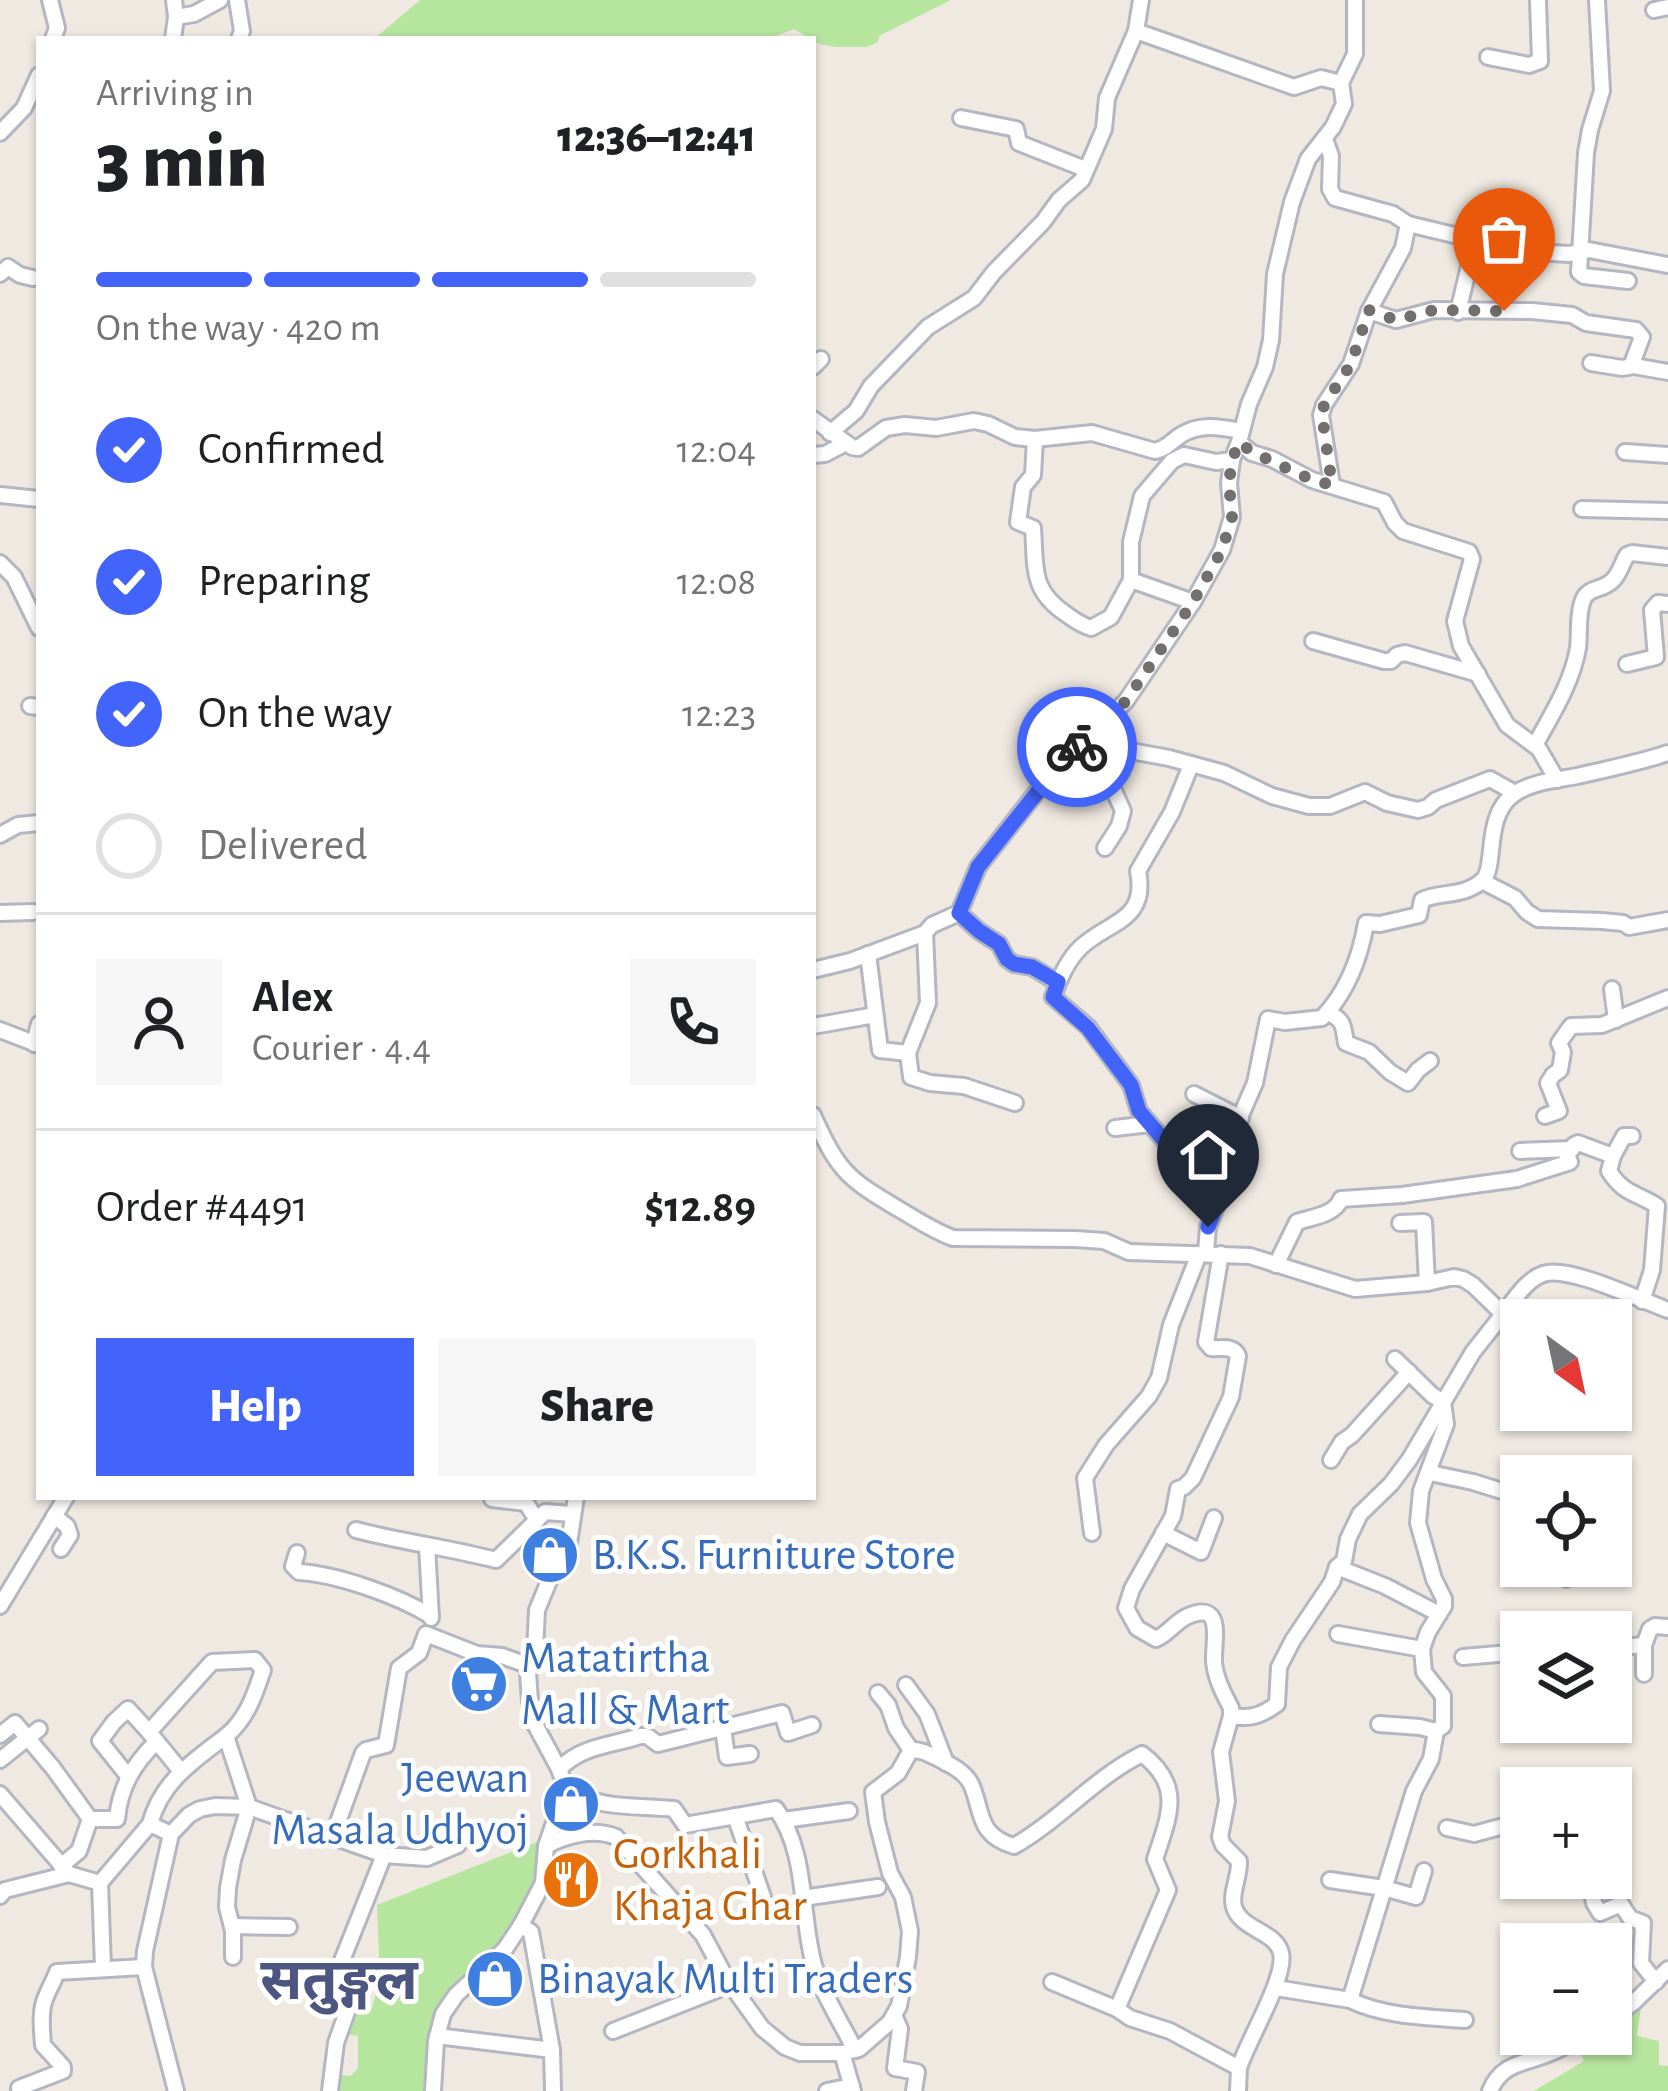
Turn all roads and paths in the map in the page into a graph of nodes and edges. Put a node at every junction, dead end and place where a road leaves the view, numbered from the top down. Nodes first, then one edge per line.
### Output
1 (50, 0) edge
2 (220, 0) edge
3 (237, 0) edge
4 (1141, 0) edge
5 (1355, 0) edge
6 (1538, 0) edge
7 (1597, 0) edge
8 (175, 8) edge
9 (1136, 31) junction
10 (54, 36) edge
11 (240, 36) edge
12 (1487, 57) dead end
13 (1341, 83) junction
14 (32, 112) edge
15 (961, 118) dead end
16 (0, 133) edge
17 (1324, 141) junction
18 (1085, 169) junction
19 (1408, 224) junction
20 (1581, 251) junction
21 (1667, 265) edge
22 (1494, 267) dead end
23 (0, 274) edge
24 (33, 278) dead end
25 (1628, 281) dead end
26 (1369, 310) junction
27 (1458, 312) junction
28 (1591, 363) dead end
29 (1634, 366) junction
30 (1668, 372) edge
31 (816, 421) edge
32 (830, 433) junction
33 (1240, 437) junction
34 (1035, 439) junction
35 (846, 443) junction
36 (1625, 452) dead end
37 (816, 455) edge
38 (1668, 455) edge
39 (1232, 460) junction
40 (1332, 485) junction
41 (0, 495) edge
42 (36, 499) edge
43 (1582, 508) dead end
44 (1668, 511) edge
45 (1668, 556) edge
46 (0, 563) edge
47 (1131, 580) junction
48 (1193, 602) junction
49 (1668, 604) edge
50 (36, 622) edge
51 (1313, 641) dead end
52 (1627, 664) dead end
53 (1478, 674) junction
54 (1087, 738) junction
55 (1535, 745) junction
56 (1120, 749) junction
57 (1668, 753) edge
58 (1191, 765) junction
59 (1557, 780) junction
60 (1515, 793) junction
61 (36, 823) edge
62 (0, 835) edge
63 (1105, 848) dead end
64 (1482, 880) junction
65 (33, 912) dead end
66 (0, 913) edge
67 (959, 913) junction
68 (1668, 920) edge
69 (925, 933) junction
70 (868, 954) junction
71 (816, 969) edge
72 (1058, 982) junction
73 (1668, 984) edge
74 (1612, 989) dead end
75 (1664, 1000) edge
76 (1328, 1013) junction
77 (874, 1015) junction
78 (1616, 1020) junction
79 (816, 1025) edge
80 (0, 1030) edge
81 (36, 1045) edge
82 (908, 1053) junction
83 (1430, 1060) dead end
84 (1194, 1094) dead end
85 (1015, 1103) dead end
86 (1545, 1116) dead end
87 (1241, 1118) junction
88 (1200, 1121) dead end
89 (816, 1122) edge
90 (1150, 1124) junction
91 (1115, 1128) dead end
92 (1632, 1136) dead end
93 (1572, 1149) junction
94 (1520, 1150) dead end
95 (1181, 1156) junction
96 (1613, 1156) junction
97 (1214, 1177) junction
98 (1400, 1223) dead end
99 (1208, 1254) junction
100 (1276, 1265) junction
101 (1427, 1283) junction
102 (1515, 1299) edge
103 (1642, 1301) junction
104 (1668, 1310) edge
105 (1500, 1311) edge
106 (1500, 1318) edge
107 (1395, 1359) dead end
108 (1409, 1372) junction
109 (1443, 1402) junction
110 (1331, 1460) dead end
111 (1430, 1473) junction
112 (1500, 1490) edge
113 (64, 1500) edge
114 (506, 1500) edge
115 (574, 1500) edge
116 (572, 1514) junction
117 (54, 1516) junction
118 (1214, 1518) dead end
119 (537, 1520) junction
120 (356, 1529) dead end
121 (1092, 1533) dead end
122 (1163, 1533) junction
123 (427, 1546) junction
124 (62, 1550) dead end
125 (297, 1552) dead end
126 (1337, 1568) junction
127 (0, 1606) edge
128 (1439, 1614) junction
129 (431, 1616) junction
130 (1668, 1627) edge
131 (426, 1634) junction
132 (1338, 1634) dead end
133 (1644, 1645) junction
134 (1632, 1646) edge
135 (1422, 1649) junction
136 (1500, 1654) edge
137 (1462, 1657) dead end
138 (530, 1666) junction
139 (1644, 1674) dead end
140 (906, 1685) dead end
141 (878, 1694) dead end
142 (1231, 1716) junction
143 (1379, 1724) dead end
144 (812, 1725) dead end
145 (723, 1728) junction
146 (1436, 1731) junction
147 (33, 1734) junction
148 (0, 1735) edge
149 (226, 1736) junction
150 (153, 1737) junction
151 (911, 1750) junction
152 (750, 1754) dead end
153 (0, 1760) edge
154 (946, 1763) junction
155 (559, 1768) junction
156 (180, 1771) junction
157 (128, 1776) junction
158 (566, 1788) junction
159 (0, 1794) edge
160 (249, 1807) junction
161 (849, 1810) dead end
162 (735, 1816) junction
163 (90, 1819) junction
164 (784, 1820) junction
165 (150, 1824) junction
166 (1500, 1827) edge
167 (1447, 1828) dead end
168 (171, 1834) junction
169 (334, 1836) junction
170 (458, 1845) dead end
171 (546, 1846) junction
172 (384, 1856) junction
173 (65, 1870) junction
174 (1424, 1871) dead end
175 (1330, 1880) dead end
176 (100, 1883) junction
177 (878, 1888) dead end
178 (1384, 1888) junction
179 (2, 1890) edge
180 (763, 1897) dead end
181 (803, 1898) junction
182 (1593, 1899) edge
183 (521, 1925) junction
184 (232, 1926) junction
185 (289, 1927) dead end
186 (232, 1957) dead end
187 (144, 1967) junction
188 (103, 1968) junction
189 (1665, 1974) edge
190 (726, 1978) junction
191 (1052, 1982) dead end
192 (1276, 1988) junction
193 (1350, 2000) junction
194 (1632, 2004) edge
195 (1117, 2009) junction
196 (894, 2015) junction
197 (1465, 2020) dead end
198 (613, 2031) dead end
199 (437, 2036) junction
200 (553, 2050) junction
201 (849, 2052) junction
202 (1548, 2055) edge
203 (1239, 2068) junction
204 (20, 2087) dead end
205 (852, 2088) edge
206 (176, 2091) edge
207 (330, 2091) edge
208 (433, 2091) edge
209 (553, 2091) edge
210 (827, 2091) edge
211 (914, 2091) edge
212 (1238, 2091) edge
213 (1490, 2091) edge

1 - 10 street
2 - 8 street
3 - 11 street
4 - 9 street
5 - 13 street
6 - 12 street
7 - 20 street
9 - 13 street
9 - 18 street
13 - 17 street
14 - 16 street
15 - 18 street
17 - 19 street
17 - 33 street
18 - 32 street
19 - 20 street
19 - 26 street
20 - 21 street
20 - 25 street
22 - 27 street
23 - 24 street
26 - 27 street
26 - 40 street
27 - 29 street
28 - 29 street
29 - 30 street
31 - 32 street
32 - 35 street
33 - 34 street
33 - 39 street
33 - 40 street
34 - 35 street
34 - 47 street
35 - 37 street
36 - 38 street
39 - 47 street
39 - 48 street
40 - 53 street
41 - 42 street
43 - 44 street
45 - 55 street
46 - 50 street
47 - 48 street
48 - 54 street
49 - 52 street
51 - 53 street
53 - 55 street
54 - 56 street
54 - 67 street
55 - 59 street
56 - 58 street
56 - 63 street
57 - 59 street
58 - 60 street
58 - 72 street
59 - 60 street
60 - 64 street
61 - 62 street
64 - 68 street
64 - 76 street
65 - 66 street
67 - 69 street
67 - 72 street
69 - 70 street
69 - 82 street
70 - 71 street
70 - 77 street
72 - 90 street
73 - 75 street
74 - 78 street
75 - 78 street
76 - 83 street
76 - 87 street
77 - 79 street
77 - 82 street
78 - 86 street
80 - 81 street
82 - 85 street
84 - 87 street
87 - 97 street
88 - 95 street
89 - 99 street
90 - 91 street
90 - 95 street
92 - 96 street
93 - 94 street
93 - 96 street
93 - 100 street
95 - 97 street
96 - 103 street
97 - 99 street
98 - 101 street
99 - 100 street
99 - 121 street
99 - 122 street
100 - 101 street
101 - 105 street
102 - 103 street
103 - 104 street
106 - 109 street
107 - 108 street
108 - 109 street
108 - 110 street
109 - 111 street
109 - 126 street
111 - 112 street
111 - 128 street
113 - 117 street
114 - 119 street
115 - 116 street
116 - 119 street
116 - 138 street
117 - 124 street
117 - 127 street
118 - 122 street
119 - 123 street
120 - 123 street
122 - 142 street
123 - 129 street
125 - 129 street
126 - 128 street
126 - 142 street
128 - 135 street
129 - 131 street
130 - 133 street
131 - 138 street
131 - 169 street
132 - 135 street
133 - 134 street
133 - 139 street
135 - 146 street
136 - 137 street
138 - 155 street
140 - 154 street
141 - 151 street
142 - 192 street
143 - 146 street
144 - 145 street
145 - 152 street
145 - 155 street
146 - 178 street
147 - 148 street
147 - 153 street
147 - 163 street
149 - 150 street
149 - 156 street
149 - 160 street
150 - 156 street
150 - 157 street
150 - 157 street
151 - 154 street
151 - 196 street
154 - 195 street
155 - 158 street
156 - 165 street
157 - 163 street
158 - 162 street
158 - 171 street
159 - 173 street
160 - 168 street
160 - 169 street
160 - 184 street
161 - 164 street
162 - 164 street
162 - 180 street
163 - 173 street
164 - 181 street
165 - 168 street
165 - 176 street
166 - 167 street
168 - 187 street
169 - 172 street
170 - 172 street
171 - 183 street
171 - 190 street
172 - 207 street
173 - 176 street
173 - 179 street
174 - 178 street
175 - 178 street
176 - 188 street
177 - 181 street
178 - 193 street
181 - 201 street
182 - 189 street
183 - 199 street
183 - 200 street
184 - 185 street
184 - 186 street
187 - 188 street
187 - 206 street
188 - 204 street
189 - 194 street
190 - 198 street
190 - 201 street
191 - 195 street
192 - 193 street
192 - 203 street
193 - 197 street
195 - 203 street
196 - 201 street
196 - 211 street
199 - 200 street
199 - 208 street
200 - 209 street
201 - 205 street
202 - 213 street
203 - 212 street
205 - 210 street

